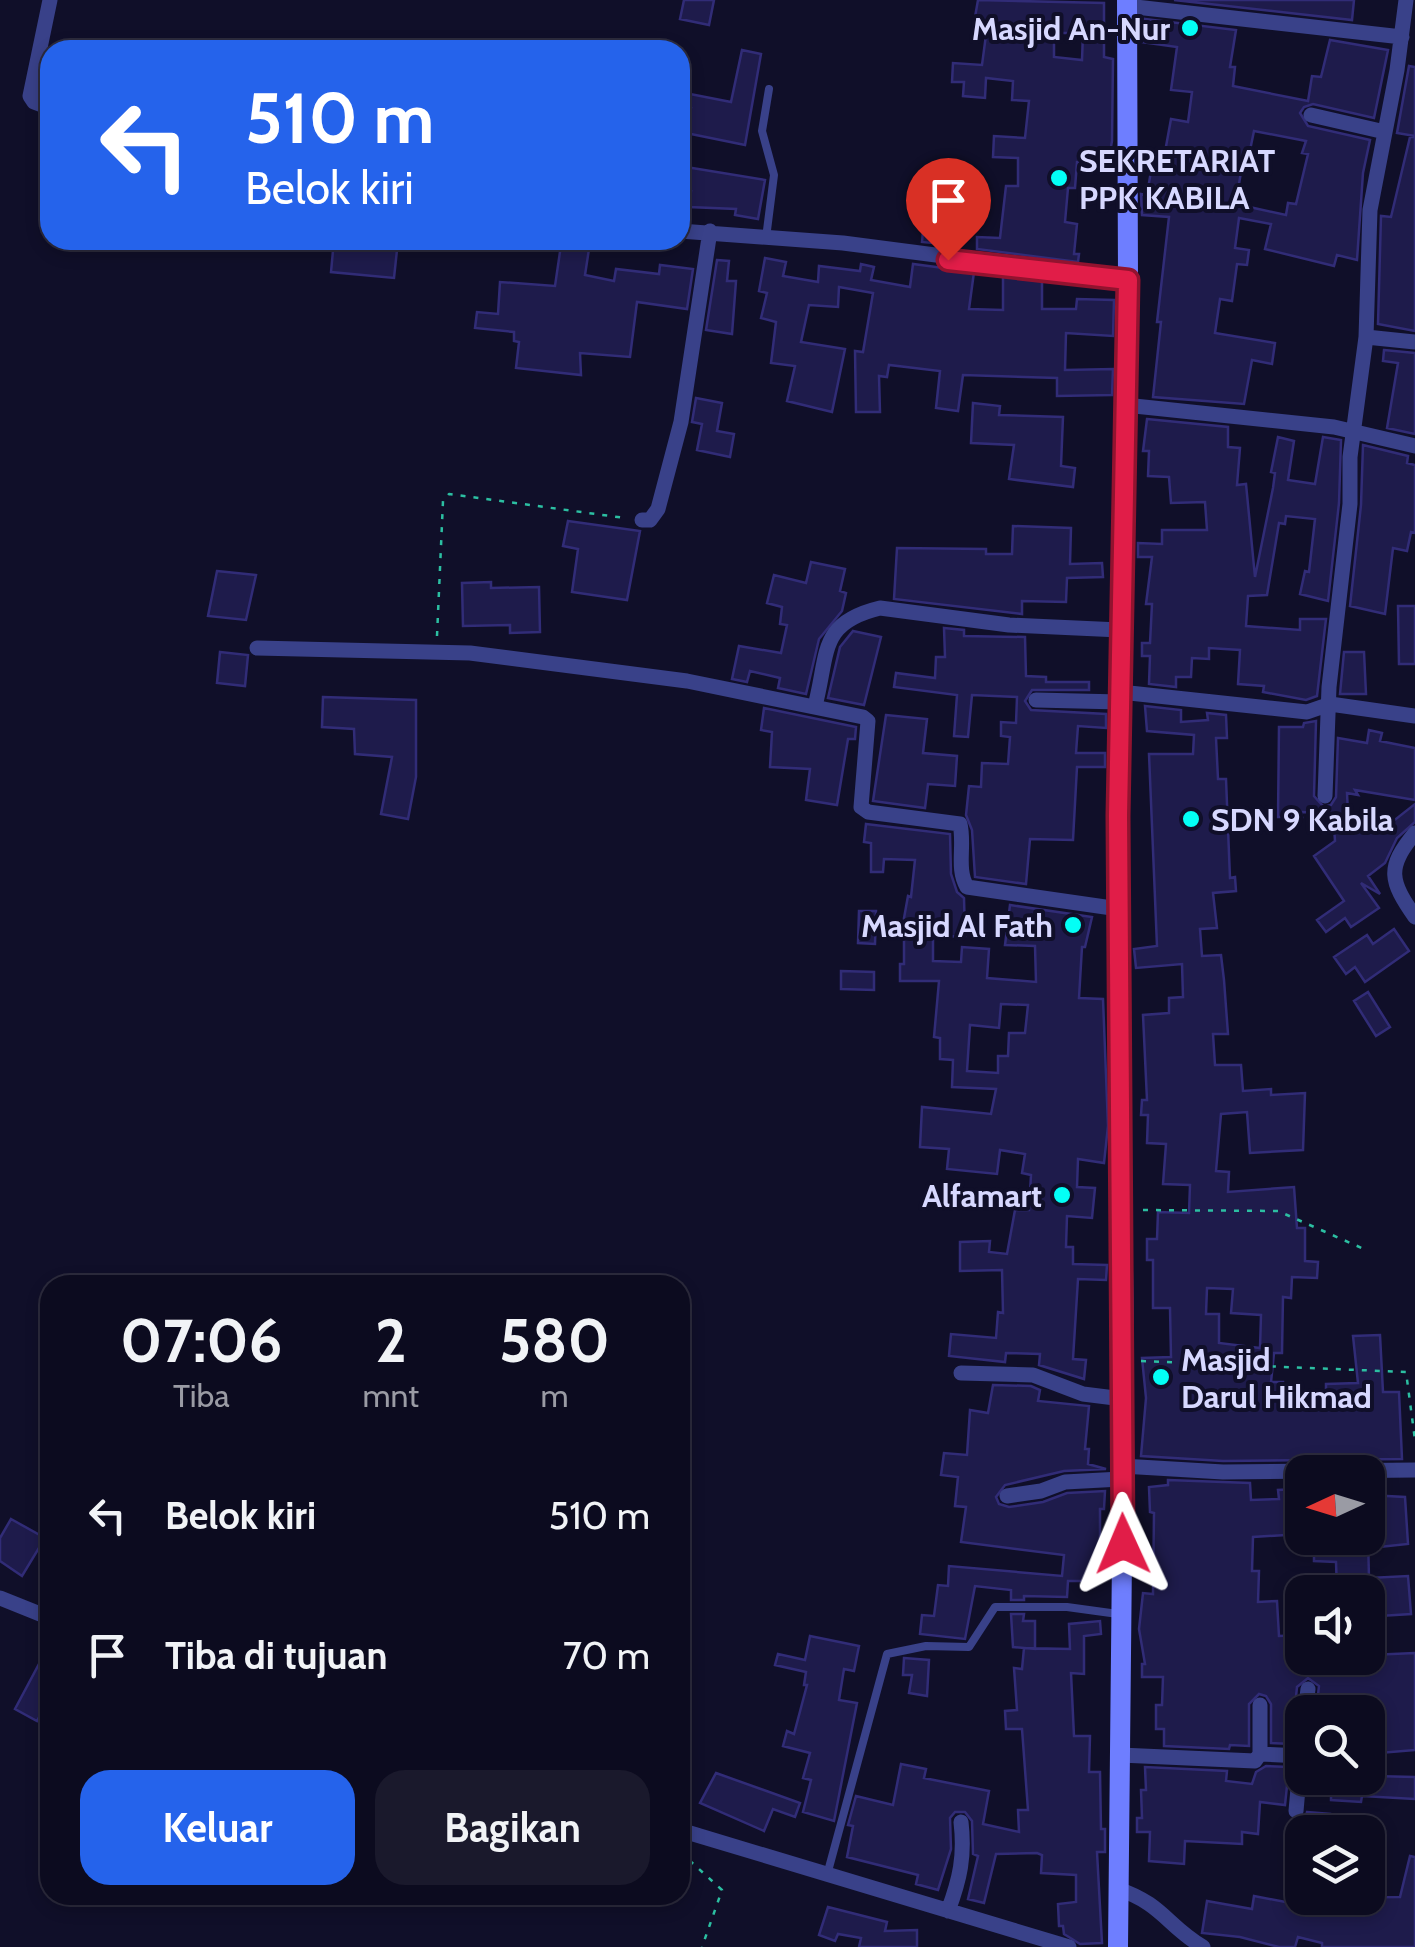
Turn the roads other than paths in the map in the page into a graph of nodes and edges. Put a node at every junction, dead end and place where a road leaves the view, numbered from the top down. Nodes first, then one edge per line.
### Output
1 (50, 0) edge
2 (1406, 0) edge
3 (1127, 3) edge
4 (1402, 37) junction
5 (42, 40) edge
6 (40, 48) edge
7 (769, 88) dead end
8 (40, 104) edge
9 (1311, 115) dead end
10 (1384, 132) junction
11 (690, 231) edge
12 (710, 231) junction
13 (766, 238) junction
14 (1128, 280) junction
15 (1366, 336) junction
16 (1415, 342) edge
17 (1125, 406) junction
18 (1354, 431) junction
19 (1415, 446) edge
20 (642, 520) road end
21 (1120, 630) junction
22 (257, 648) dead end
23 (1120, 697) junction
24 (1036, 700) dead end
25 (1330, 704) junction
26 (815, 706) junction
27 (1415, 716) edge
28 (1324, 796) dead end
29 (1415, 833) edge
30 (1119, 909) junction
31 (1415, 917) edge
32 (962, 1373) dead end
33 (1123, 1398) junction
34 (1415, 1470) edge
35 (1122, 1473) junction
36 (1006, 1496) dead end
37 (0, 1598) edge
38 (40, 1614) edge
39 (1122, 1614) junction
40 (1308, 1689) dead end
41 (1307, 1695) edge
42 (1260, 1706) dead end
43 (1260, 1754) junction
44 (1120, 1755) junction
45 (1285, 1755) edge
46 (1297, 1795) edge
47 (1296, 1811) dead end
48 (961, 1822) dead end
49 (690, 1833) edge
50 (827, 1875) junction
51 (1118, 1888) junction
52 (948, 1911) junction
53 (1183, 1941) edge
54 (1069, 1947) edge
55 (1118, 1947) edge
56 (1203, 1947) edge

1 - 5 street
2 - 4 street
3 - 4 street
3 - 14 main road
4 - 10 street
6 - 8 street
7 - 13 lane
9 - 10 street
10 - 15 street
11 - 12 street
12 - 13 street
12 - 20 street
13 - 14 street
14 - 17 main road
15 - 16 street
15 - 18 street
17 - 18 street
17 - 21 main road
18 - 19 street
18 - 25 street
21 - 23 main road
21 - 26 street
22 - 26 street
23 - 24 street
23 - 25 street
23 - 30 main road
25 - 27 street
25 - 28 street
26 - 30 street
29 - 31 street
30 - 33 main road
32 - 33 street
33 - 35 main road
34 - 35 street
35 - 36 street
35 - 39 main road
37 - 38 street
39 - 44 main road
39 - 50 lane
40 - 41 street
42 - 43 street
43 - 44 street
43 - 45 street
44 - 51 main road
46 - 47 street
48 - 52 street
49 - 50 street
50 - 52 street
51 - 53 street
51 - 55 main road
52 - 54 street
53 - 56 street

